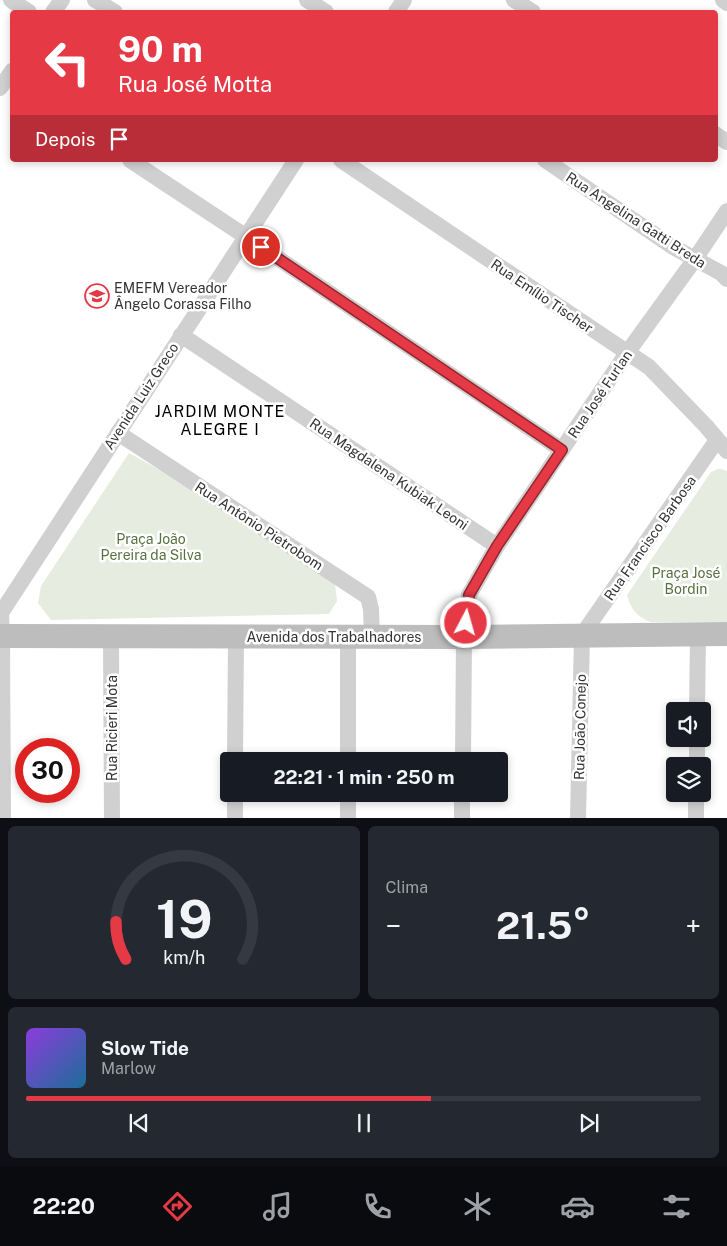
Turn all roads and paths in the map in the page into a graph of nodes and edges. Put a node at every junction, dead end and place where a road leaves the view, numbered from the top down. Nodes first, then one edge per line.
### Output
1 (11, 0) edge
2 (95, 0) edge
3 (307, 0) edge
4 (514, 0) edge
5 (723, 0) edge
6 (727, 3) edge
7 (26, 10) edge
8 (112, 10) edge
9 (323, 10) edge
10 (530, 10) edge
11 (133, 162) edge
12 (295, 162) edge
13 (344, 162) edge
14 (548, 162) edge
15 (727, 211) edge
16 (245, 236) junction
17 (695, 259) junction
18 (727, 279) edge
19 (181, 335) junction
20 (627, 353) junction
21 (118, 433) junction
22 (722, 445) edge
23 (562, 450) junction
24 (497, 546) junction
25 (698, 634) junction
26 (727, 634) edge
27 (582, 635) junction
28 (1, 636) edge
29 (372, 636) junction
30 (111, 637) junction
31 (236, 637) junction
32 (348, 637) junction
33 (464, 637) junction
34 (697, 702) edge
35 (235, 752) edge
36 (348, 752) edge
37 (463, 752) edge
38 (235, 802) edge
39 (348, 802) edge
40 (462, 802) edge
41 (696, 802) edge
42 (3, 818) edge
43 (112, 818) edge
44 (235, 818) edge
45 (348, 818) edge
46 (462, 818) edge
47 (578, 818) edge
48 (696, 818) edge

1 - 7 street
2 - 8 street
3 - 9 street
4 - 10 street
5 - 6 street
11 - 16 street
12 - 16 street, Avenida Luiz Greco
13 - 20 street, Rua Emílio Tischer
14 - 17 street, Rua Angelina Gatti Breda
15 - 17 street, Rua José Furlan
16 - 19 street, Avenida Luiz Greco
16 - 23 street
17 - 18 street, Rua Angelina Gatti Breda
17 - 20 street, Rua José Furlan
19 - 21 street, Avenida Luiz Greco
19 - 24 street, Rua Magdalena Kubiak Leoni
20 - 22 street, Rua Emílio Tischer
20 - 23 street, Rua José Furlan
21 - 28 street, Avenida Luiz Greco
21 - 29 street, Rua Antônio Pietrobom
22 - 27 street, Rua Francisco Barbosa
23 - 24 street, Rua José Furlan
24 - 33 street, Rua José Furlan
25 - 26 street, Avenida dos Trabalhadores
25 - 27 street, Avenida dos Trabalhadores
25 - 34 street
27 - 33 street, Avenida dos Trabalhadores
27 - 47 street, Rua João Conejo
28 - 30 street, Avenida dos Trabalhadores
28 - 42 street, Avenida Luiz Greco
29 - 32 street, Avenida dos Trabalhadores
29 - 33 street, Avenida dos Trabalhadores
30 - 31 street, Avenida dos Trabalhadores
30 - 43 street, Rua Ricieri Mota
31 - 32 street, Avenida dos Trabalhadores
31 - 35 street
32 - 36 street
33 - 37 street, Rua José Furlan
38 - 44 street
39 - 45 street
40 - 46 street
41 - 48 street

